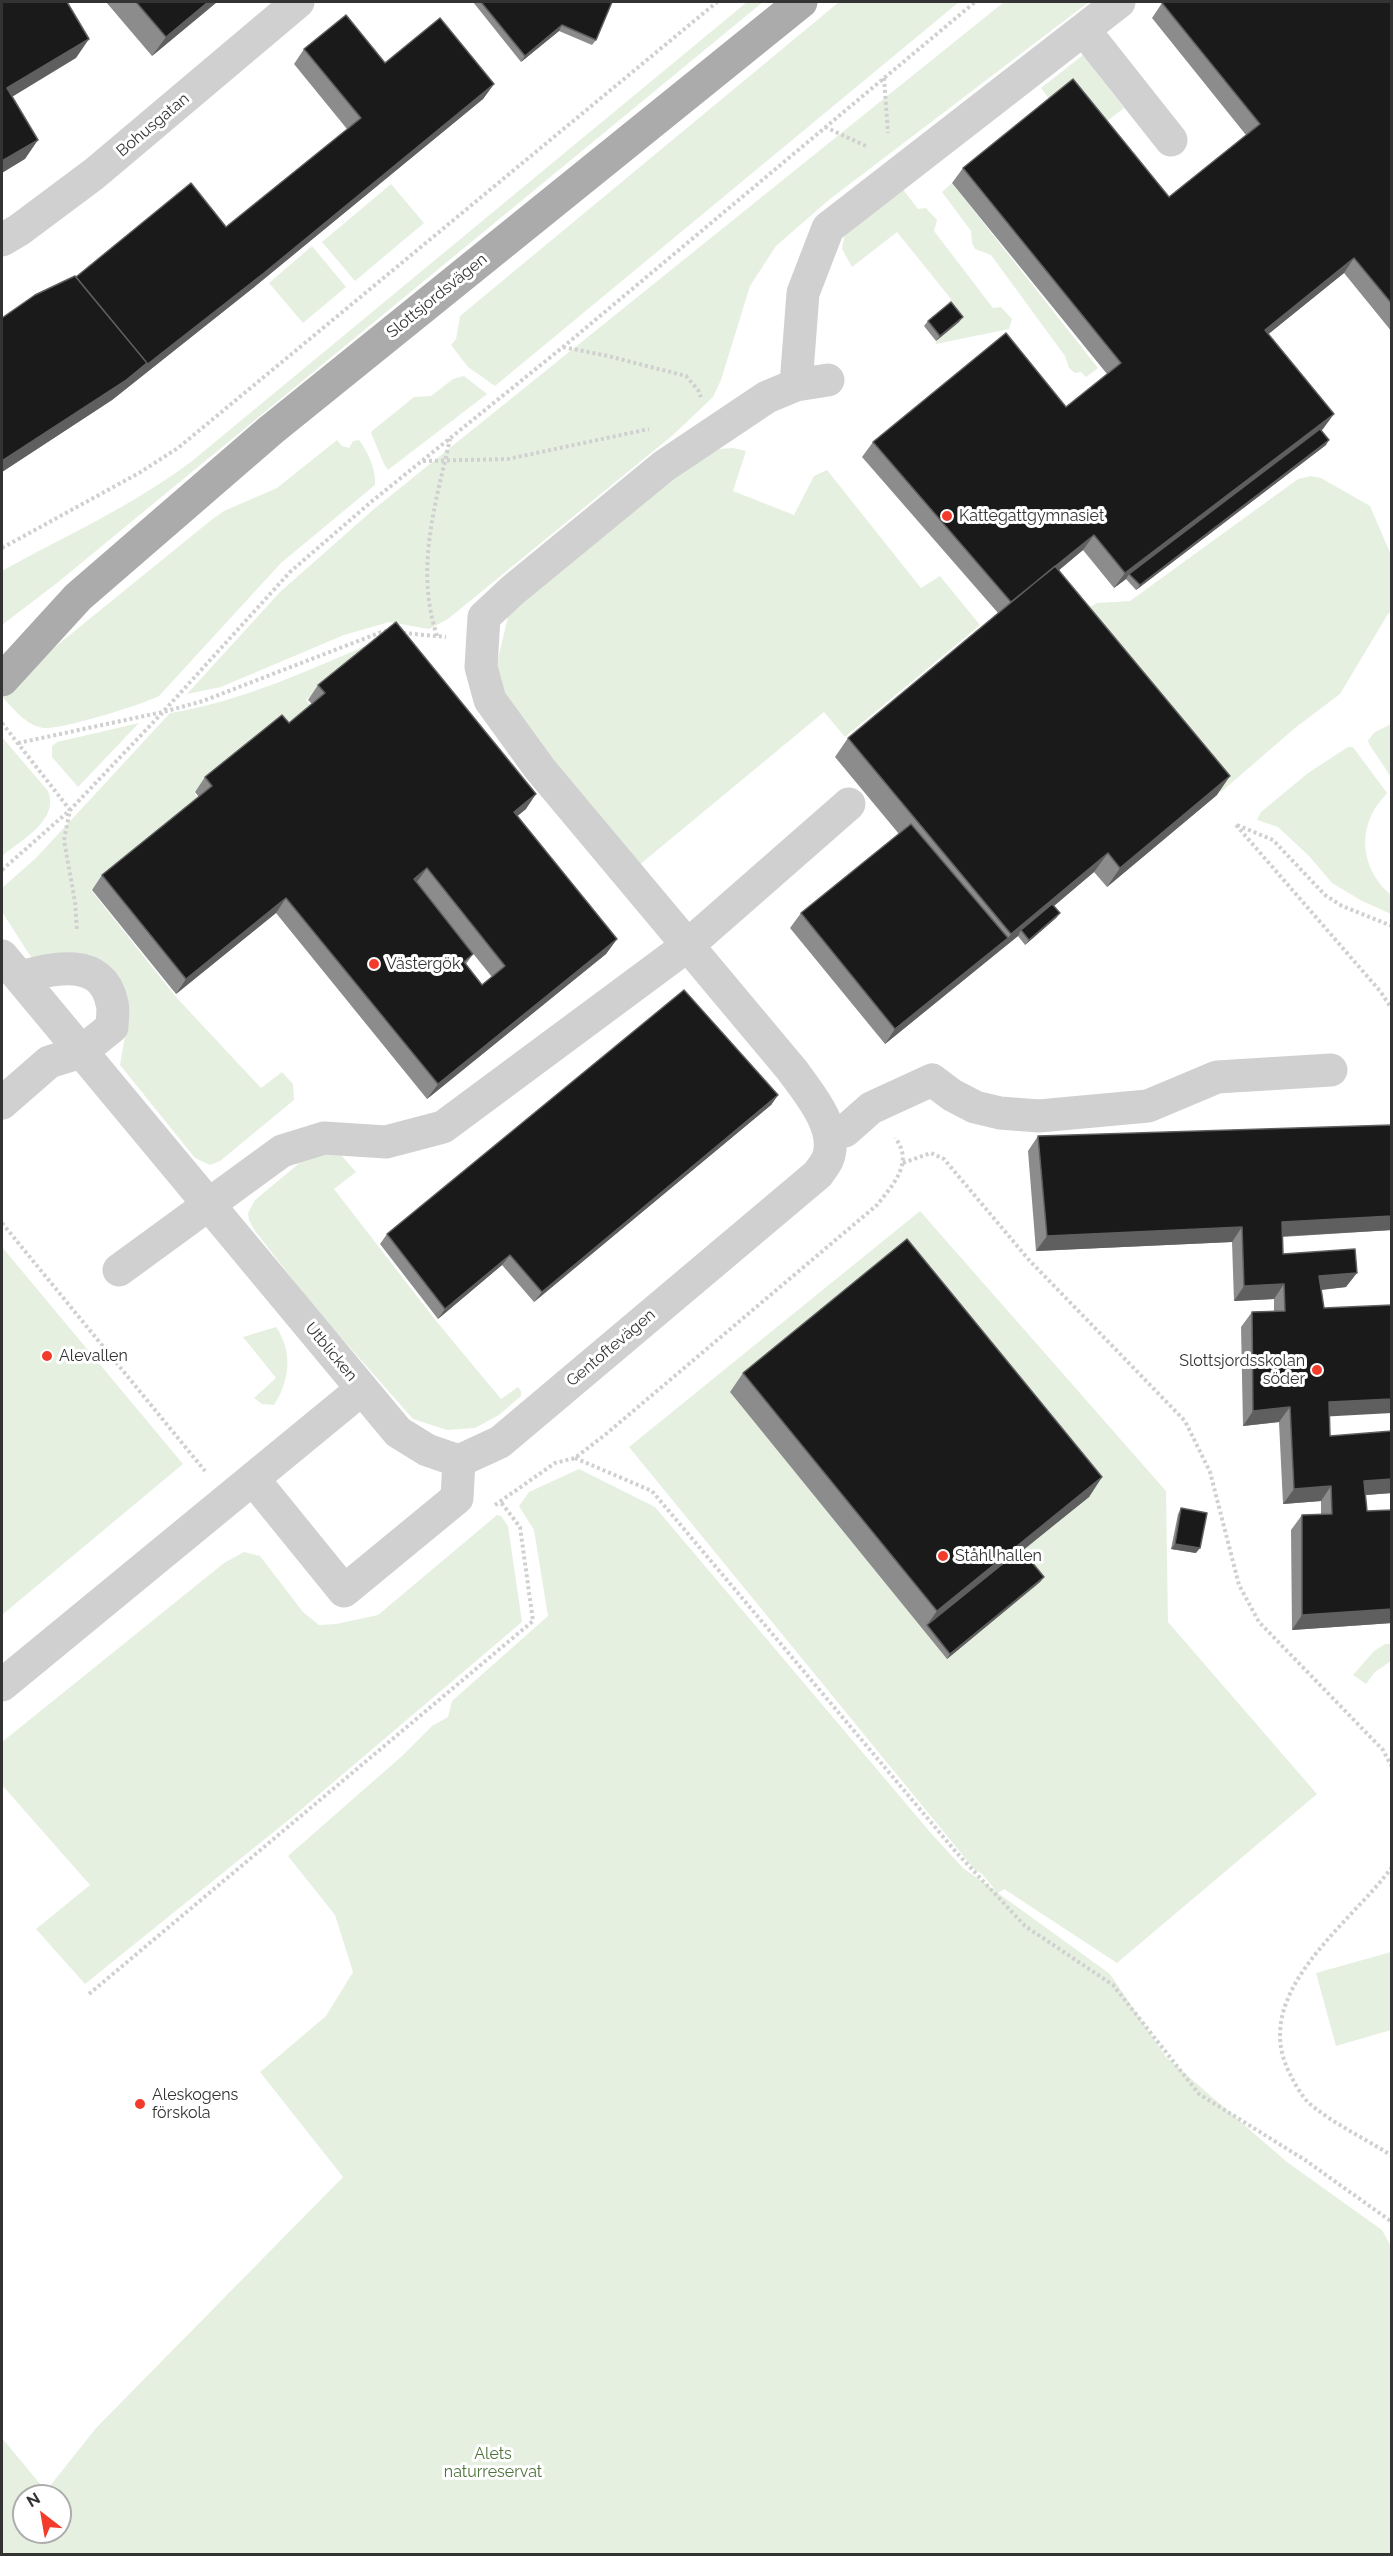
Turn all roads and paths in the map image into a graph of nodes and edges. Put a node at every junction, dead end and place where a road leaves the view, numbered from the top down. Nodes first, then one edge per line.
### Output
1 (298, 2) edge
2 (717, 2) edge
3 (801, 2) edge
4 (975, 2) edge
5 (1119, 2) edge
6 (1084, 30) junction
7 (884, 77) junction
8 (888, 135) dead end
9 (1171, 140) dead end
10 (2, 240) edge
11 (563, 347) junction
12 (828, 380) dead end
13 (796, 385) junction
14 (701, 399) dead end
15 (658, 427) dead end
16 (450, 438) junction
17 (422, 461) junction
18 (445, 461) junction
19 (2, 548) edge
20 (78, 597) junction
21 (437, 636) junction
22 (481, 643) junction
23 (2, 646) edge
24 (2, 680) edge
25 (163, 712) junction
26 (2, 723) edge
27 (18, 743) junction
28 (849, 804) dead end
29 (70, 810) junction
30 (2, 870) edge
31 (1392, 926) edge
32 (687, 946) junction
33 (11, 967) edge
34 (80, 969) junction
35 (1392, 1009) edge
36 (81, 1052) junction
37 (1331, 1070) dead end
38 (2, 1103) edge
39 (871, 1108) junction
40 (829, 1134) junction
41 (903, 1162) junction
42 (208, 1204) junction
43 (2, 1223) edge
44 (119, 1270) dead end
45 (362, 1389) junction
46 (575, 1458) junction
47 (459, 1461) junction
48 (253, 1479) junction
49 (228, 1499) junction
50 (500, 1501) junction
51 (490, 1508) dead end
52 (2, 1685) edge
53 (1390, 1761) edge
54 (1392, 1767) edge
55 (1392, 1867) edge
56 (89, 1994) dead end
57 (1392, 2156) edge
58 (1392, 2222) edge

1 - 10 street, Bohusgatan
2 - 19 path
3 - 20 main road, Slottsjordsvägen
4 - 7 path
5 - 6 street
6 - 9 street
6 - 13 street
7 - 8 path
7 - 11 path
11 - 14 path
11 - 16 path
12 - 13 street
13 - 22 street
15 - 18 path
16 - 17 path
16 - 18 path
17 - 18 path
17 - 25 path
18 - 21 path
20 - 23 main road, Slottsjordsvägen
20 - 24 main road, Slottsjordsvägen
21 - 22 path
21 - 25 path
22 - 32 street
25 - 27 path
25 - 29 path
26 - 27 path
27 - 29 path
28 - 32 street
29 - 30 path
29 - 34 path
31 - 35 path
32 - 40 street
32 - 42 street
33 - 34 street
33 - 36 street, Utblicken
34 - 36 street
36 - 38 street
36 - 42 street, Utblicken
37 - 39 street
39 - 40 street
39 - 41 path
40 - 47 street, Gentoftevägen
41 - 46 path
41 - 53 path
42 - 44 street
42 - 45 street, Utblicken
43 - 49 path
45 - 47 street
45 - 48 street, Utblicken
46 - 50 path
46 - 58 path
47 - 48 street
47 - 50 path
48 - 49 street, Utblicken
49 - 52 street, Utblicken
50 - 51 path
50 - 56 path
53 - 54 path
55 - 57 path

